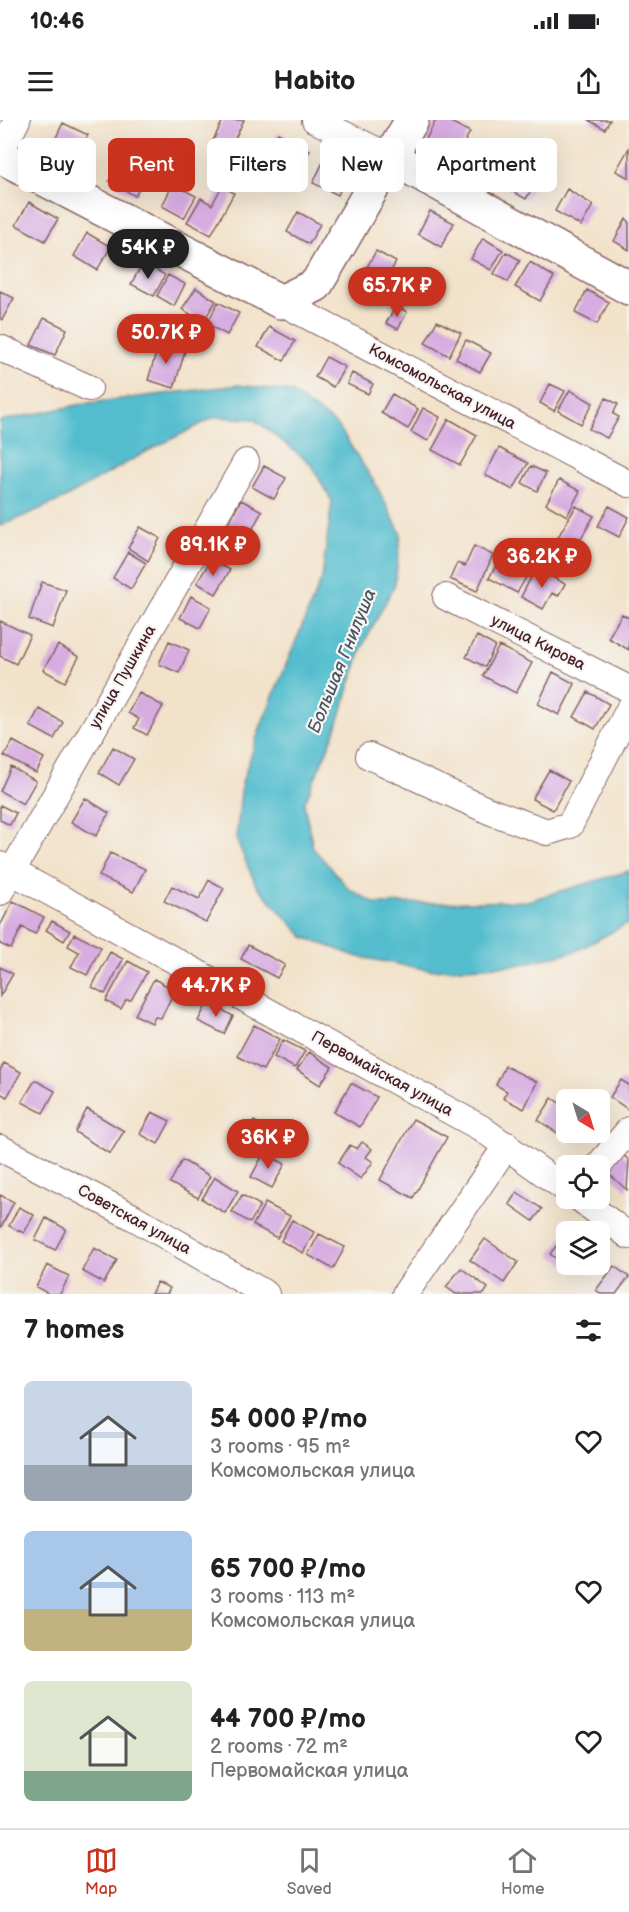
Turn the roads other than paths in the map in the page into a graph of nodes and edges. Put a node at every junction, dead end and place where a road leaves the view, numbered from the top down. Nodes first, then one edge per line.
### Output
1 (17, 120) edge
2 (315, 120) edge
3 (412, 120) edge
4 (351, 138) edge
5 (403, 138) edge
6 (0, 155) edge
7 (404, 165) edge
8 (372, 192) edge
9 (629, 288) edge
10 (281, 302) junction
11 (0, 348) edge
12 (89, 388) dead end
13 (246, 462) dead end
14 (629, 484) edge
15 (446, 597) dead end
16 (629, 689) edge
17 (629, 709) edge
18 (369, 756) dead end
19 (4, 876) edge
20 (629, 1130) edge
21 (507, 1145) junction
22 (0, 1148) edge
23 (607, 1155) edge
24 (556, 1182) edge
25 (593, 1209) edge
26 (629, 1236) edge
27 (266, 1294) edge
28 (405, 1294) edge

1 - 6 street
2 - 4 street
3 - 5 main road
6 - 10 main road, Комсомольская улица
7 - 9 main road
8 - 10 main road
10 - 14 street, Комсомольская улица
11 - 12 street
13 - 19 street, улица Пушкина
15 - 16 street, улица Кирова
17 - 18 street
19 - 21 street, Первомайская улица
20 - 23 street
21 - 24 street, Первомайская улица
21 - 28 street
22 - 27 street, Советская улица
25 - 26 street

